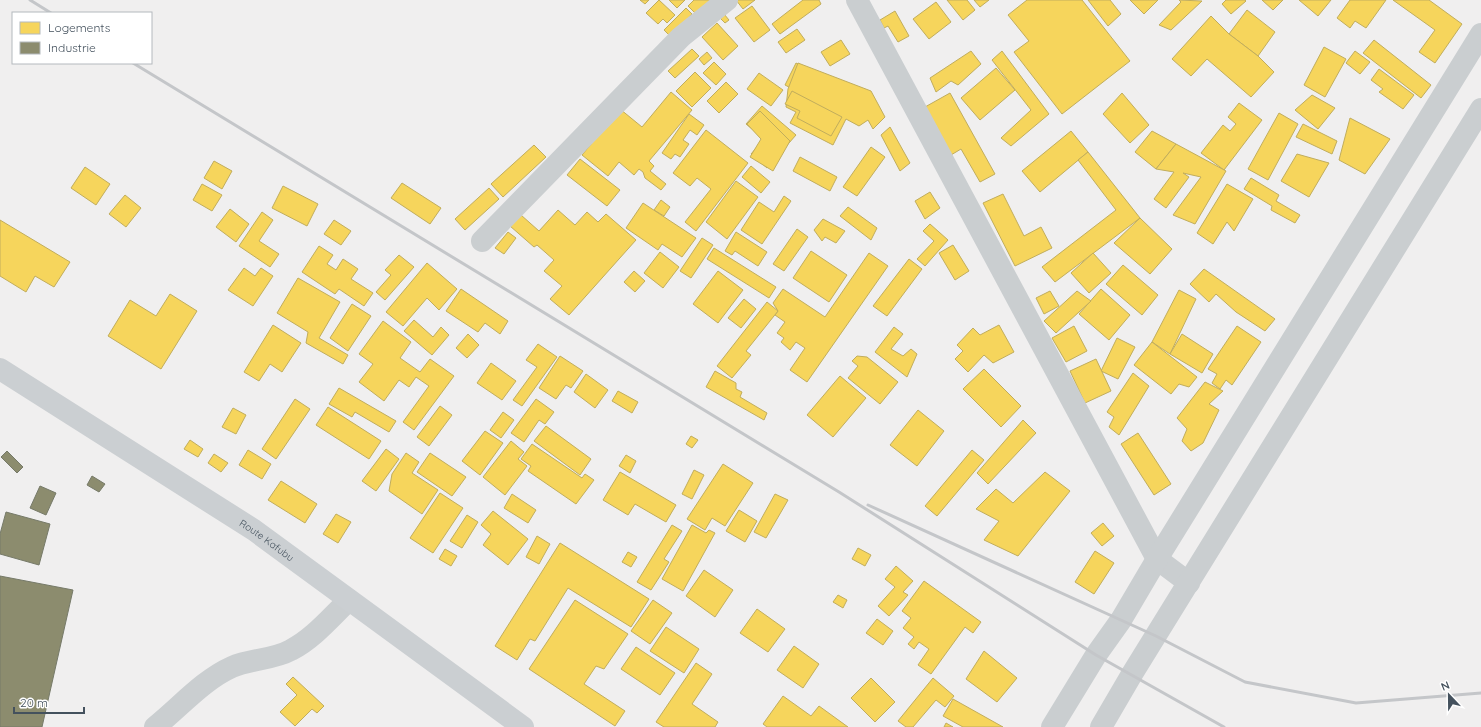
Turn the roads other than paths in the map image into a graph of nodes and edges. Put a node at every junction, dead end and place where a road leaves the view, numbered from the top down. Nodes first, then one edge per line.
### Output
1 (727, 0) edge
2 (857, 0) edge
3 (1481, 34) edge
4 (1481, 109) edge
5 (482, 241) dead end
6 (0, 369) edge
7 (1157, 559) junction
8 (1189, 583) junction
9 (349, 600) junction
10 (155, 727) edge
11 (523, 727) edge
12 (1052, 727) edge
13 (1101, 727) edge

1 - 5 street
2 - 7 street
3 - 7 street
4 - 8 street
6 - 9 main road, Route Kafubu
7 - 8 street
7 - 12 street
8 - 13 street
9 - 10 street
9 - 11 main road, Route Kafubu

